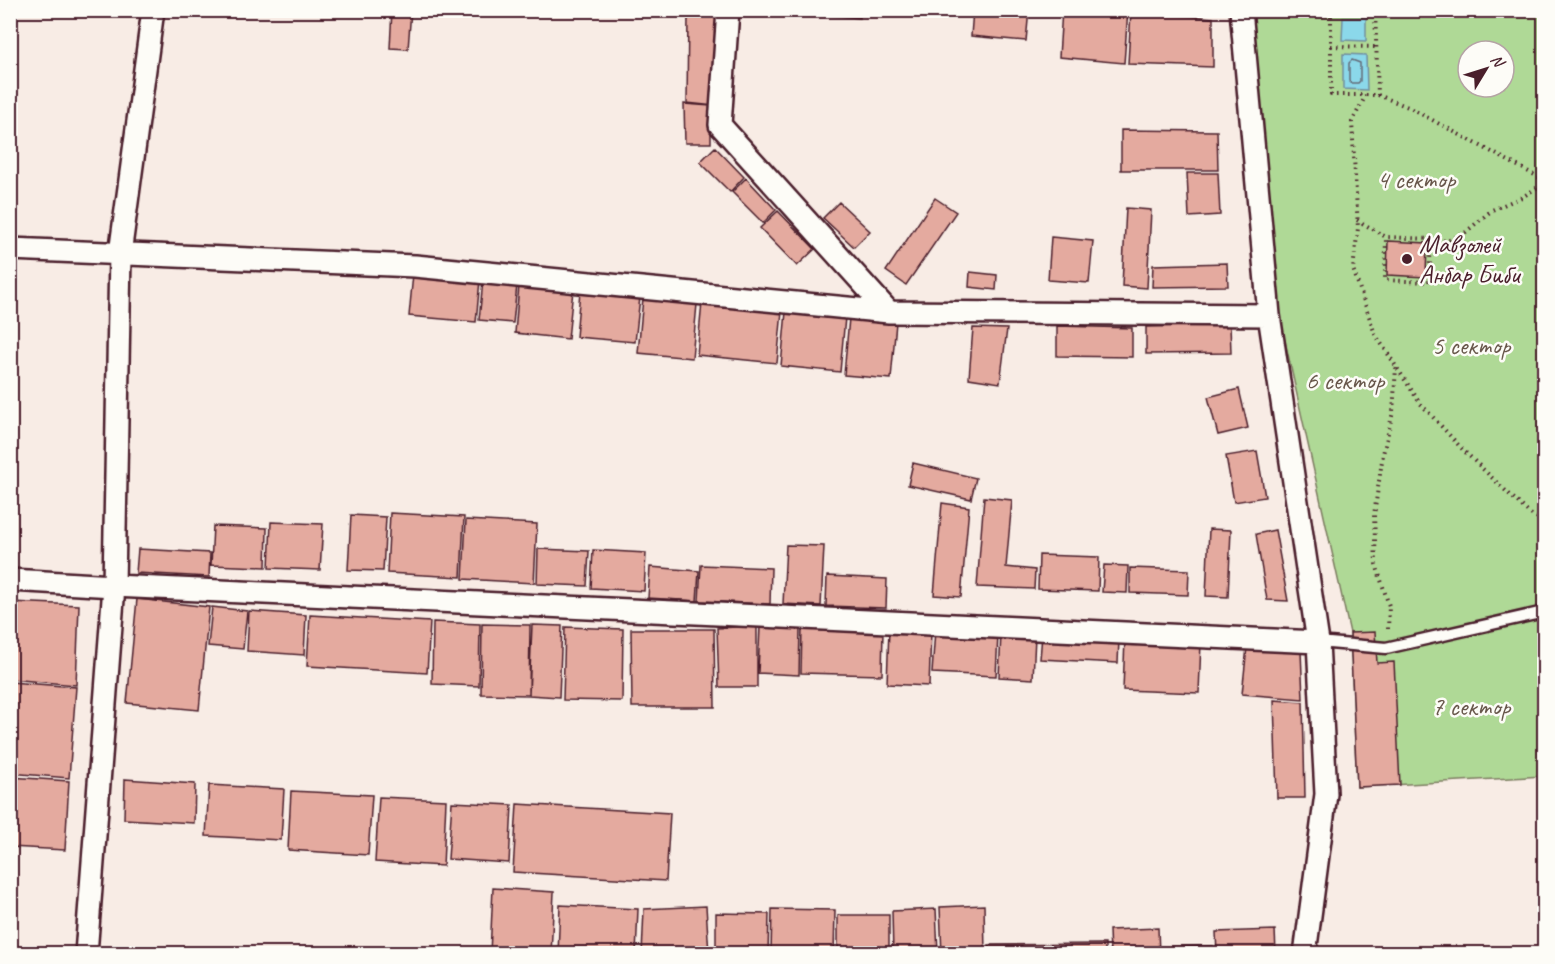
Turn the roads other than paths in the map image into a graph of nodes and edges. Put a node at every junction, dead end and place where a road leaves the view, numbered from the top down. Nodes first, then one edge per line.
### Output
1 (153, 10) edge
2 (728, 10) edge
3 (1241, 10) edge
4 (10, 249) edge
5 (120, 254) junction
6 (889, 312) junction
7 (1269, 315) junction
8 (10, 580) edge
9 (114, 586) junction
10 (1545, 612) edge
11 (1318, 642) junction
12 (86, 954) edge
13 (1305, 954) edge

1 - 5 street
2 - 6 street
3 - 7 street
4 - 5 street
5 - 6 street
5 - 9 street
6 - 7 street
7 - 11 street
8 - 9 street
9 - 11 street
9 - 12 street
10 - 11 lane
11 - 13 street

